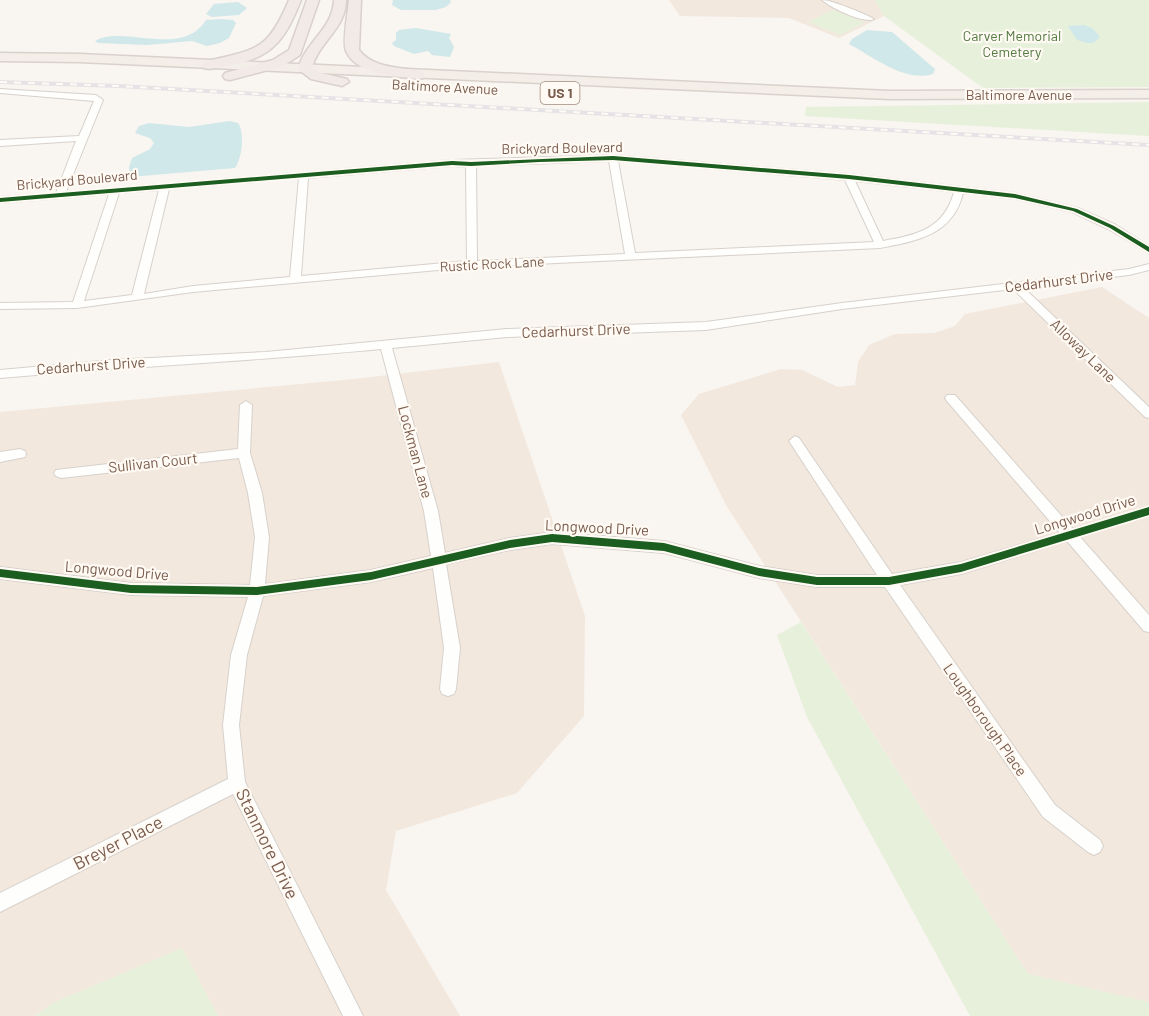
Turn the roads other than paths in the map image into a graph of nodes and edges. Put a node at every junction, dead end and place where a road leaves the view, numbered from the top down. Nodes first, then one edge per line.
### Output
1 (295, 0) edge
2 (313, 0) edge
3 (340, 0) edge
4 (355, 0) edge
5 (826, 0) edge
6 (870, 19) dead end
7 (0, 57) edge
8 (209, 65) junction
9 (0, 66) edge
10 (266, 68) junction
11 (305, 69) junction
12 (418, 75) junction
13 (230, 76) junction
14 (342, 82) junction
15 (0, 91) edge
16 (1149, 94) edge
17 (890, 95) junction
18 (82, 138) junction
19 (0, 143) edge
20 (614, 158) junction
21 (471, 165) junction
22 (849, 177) junction
23 (304, 178) junction
24 (959, 189) junction
25 (164, 190) junction
26 (112, 194) junction
27 (60, 195) junction
28 (0, 200) edge
29 (0, 207) edge
30 (880, 245) junction
31 (1149, 250) edge
32 (631, 257) junction
33 (472, 264) junction
34 (1149, 267) edge
35 (295, 279) junction
36 (1017, 287) junction
37 (137, 298) junction
38 (77, 305) junction
39 (0, 306) edge
40 (386, 346) junction
41 (0, 374) edge
42 (951, 398) dead end
43 (246, 405) dead end
44 (1149, 414) edge
45 (795, 441) dead end
46 (244, 453) junction
47 (20, 454) dead end
48 (0, 457) edge
49 (61, 473) dead end
50 (1149, 511) edge
51 (1068, 535) junction
52 (437, 560) junction
53 (0, 573) edge
54 (889, 582) junction
55 (257, 591) junction
56 (1149, 626) edge
57 (448, 689) dead end
58 (237, 783) junction
59 (1094, 846) dead end
60 (0, 903) edge
61 (353, 1016) edge

1 - 8 highway
2 - 10 highway
3 - 11 highway
4 - 12 highway
5 - 6 street
7 - 8 main road, Baltimore Avenue / US 1
8 - 10 main road, Baltimore Avenue / US 1
9 - 13 main road, Baltimore Avenue / US 1
10 - 11 main road, Baltimore Avenue / US 1
10 - 13 highway
11 - 12 main road, Baltimore Avenue / US 1
11 - 14 highway
12 - 17 main road, Baltimore Avenue / US 1
13 - 14 main road, Baltimore Avenue / US 1
14 - 17 main road, Baltimore Avenue / US 1
15 - 18 street
16 - 17 main road, Baltimore Avenue / US 1
18 - 19 street
18 - 27 street
20 - 21 street, Brickyard Boulevard
20 - 22 street, Brickyard Boulevard
20 - 32 street
21 - 23 street, Brickyard Boulevard
21 - 33 street
22 - 24 street, Brickyard Boulevard
22 - 30 street
23 - 25 street, Brickyard Boulevard
23 - 35 street
24 - 30 street, Rustic Rock Lane
24 - 31 street, Brickyard Boulevard
25 - 26 street, Brickyard Boulevard
25 - 37 street
26 - 27 street, Brickyard Boulevard
26 - 29 street, Brickyard Boulevard
26 - 38 street
27 - 28 street, Brickyard Boulevard
30 - 32 street, Rustic Rock Lane
32 - 33 street, Rustic Rock Lane
33 - 35 street, Rustic Rock Lane
34 - 36 street, Cedarhurst Drive
35 - 37 street, Rustic Rock Lane
36 - 40 street, Cedarhurst Drive
36 - 44 street, Alloway Lane
37 - 38 street, Rustic Rock Lane
38 - 39 street, Rustic Rock Lane
40 - 41 street, Cedarhurst Drive
40 - 52 street, Lockman Lane
42 - 51 street
43 - 46 street, Stanmore Drive
45 - 54 street, Loughborough Place
46 - 49 street, Sullivan Court
46 - 55 street, Stanmore Drive
47 - 48 street
50 - 51 street, Longwood Drive
51 - 54 street, Longwood Drive
51 - 56 street
52 - 54 street, Longwood Drive
52 - 55 street, Longwood Drive
52 - 57 street, Lockman Lane
53 - 55 street, Longwood Drive
54 - 59 street, Loughborough Place
55 - 58 street, Stanmore Drive
58 - 60 street, Breyer Place
58 - 61 street, Stanmore Drive

